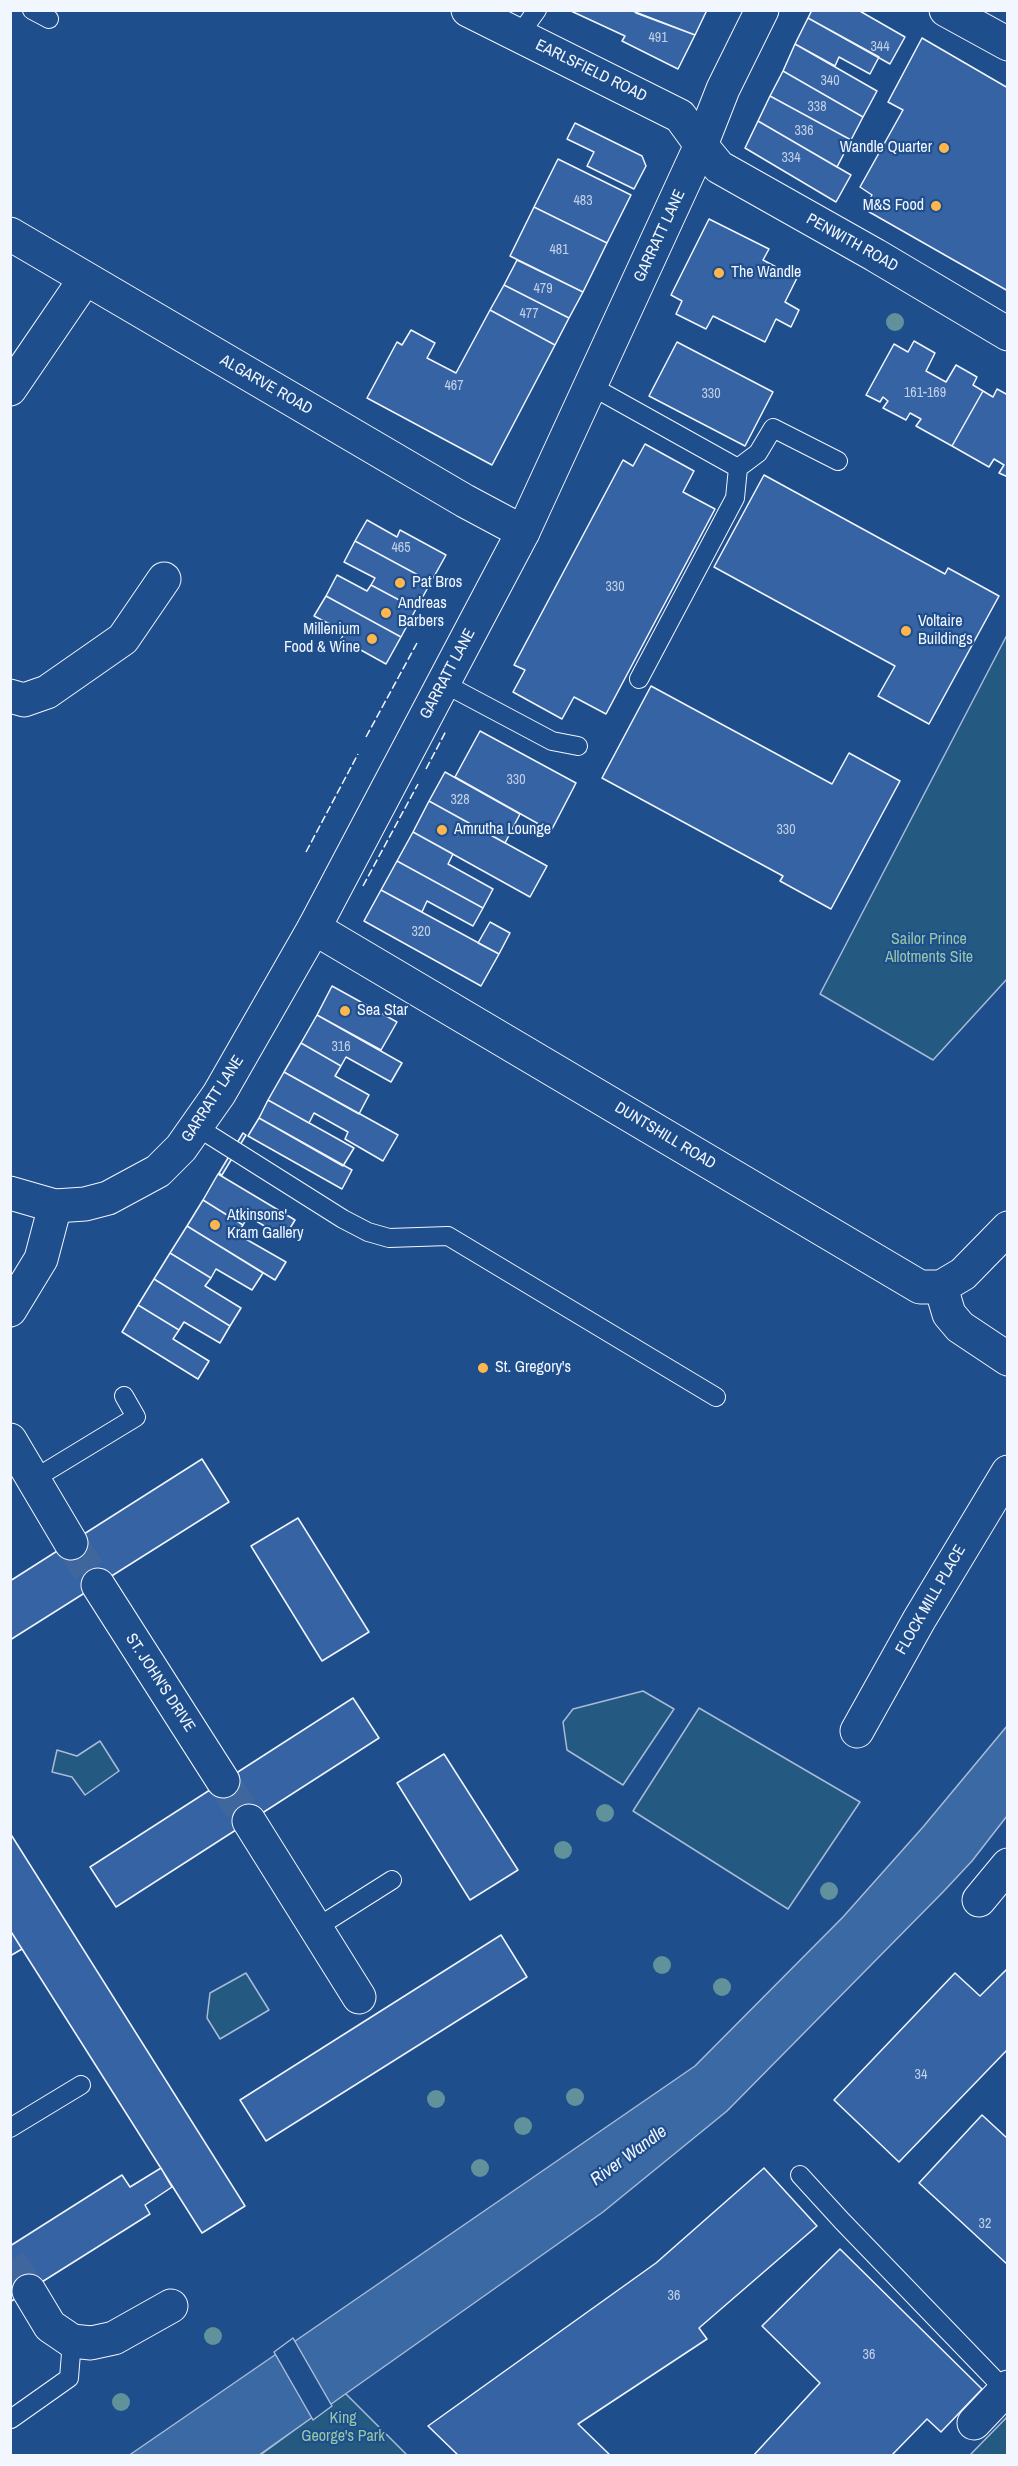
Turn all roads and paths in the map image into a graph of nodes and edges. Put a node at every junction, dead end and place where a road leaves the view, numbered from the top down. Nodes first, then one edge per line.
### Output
1 (32, 10) edge
2 (468, 10) edge
3 (762, 10) edge
4 (946, 10) edge
5 (50, 19) dead end
6 (528, 23) edge
7 (1008, 44) edge
8 (701, 145) junction
9 (10, 234) edge
10 (85, 279) junction
11 (1008, 334) edge
12 (591, 386) junction
13 (10, 389) edge
14 (838, 461) dead end
15 (738, 468) junction
16 (523, 532) junction
17 (165, 579) dead end
18 (639, 679) dead end
19 (443, 683) junction
20 (10, 696) edge
21 (578, 746) dead end
22 (314, 928) junction
23 (197, 1127) junction
24 (10, 1193) edge
25 (55, 1206) junction
26 (1008, 1228) edge
27 (941, 1287) junction
28 (10, 1310) edge
29 (1008, 1359) edge
30 (124, 1396) dead end
31 (716, 1397) dead end
32 (10, 1440) edge
33 (1008, 1472) edge
34 (34, 1479) junction
35 (71, 1543) tunnel mouth
36 (98, 1585) tunnel mouth
37 (857, 1731) dead end
38 (223, 1781) tunnel mouth
39 (249, 1821) tunnel mouth
40 (1008, 1865) edge
41 (392, 1880) dead end
42 (979, 1900) dead end
43 (316, 1928) junction
44 (360, 1997) dead end
45 (81, 2085) dead end
46 (10, 2128) edge
47 (800, 2175) dead end
48 (29, 2290) tunnel mouth
49 (171, 2306) dead end
50 (72, 2341) junction
51 (1006, 2388) edge
52 (11, 2419) edge
53 (974, 2423) dead end

1 - 5 lane
2 - 6 street, EARLSFIELD ROAD
3 - 8 street, GARRATT LANE
4 - 7 street
6 - 8 street, EARLSFIELD ROAD
8 - 11 street, PENWITH ROAD
8 - 12 street, GARRATT LANE
9 - 10 street, ALGARVE ROAD
10 - 13 street
10 - 16 street, ALGARVE ROAD
12 - 15 lane
12 - 16 street, GARRATT LANE
14 - 15 lane
15 - 18 lane
16 - 19 street, GARRATT LANE
17 - 20 street
19 - 21 lane
19 - 22 street, GARRATT LANE
22 - 23 street, GARRATT LANE
22 - 27 street, DUNTSHILL ROAD
23 - 25 street, GARRATT LANE
23 - 31 lane
24 - 25 street, GARRATT LANE
25 - 28 street
26 - 27 street
27 - 29 street
30 - 34 lane
32 - 34 street
33 - 37 street, FLOCK MILL PLACE
34 - 35 street
36 - 38 street, ST. JOHN'S DRIVE
39 - 43 street
40 - 42 street
41 - 43 lane
43 - 44 street
45 - 46 lane
47 - 51 lane
48 - 50 street
49 - 50 street
50 - 52 lane
51 - 53 street

